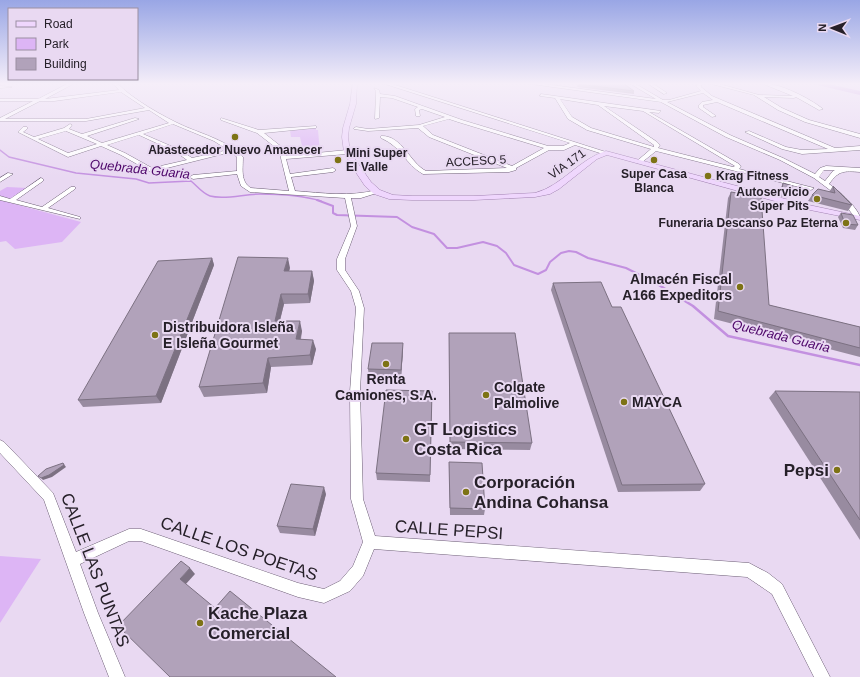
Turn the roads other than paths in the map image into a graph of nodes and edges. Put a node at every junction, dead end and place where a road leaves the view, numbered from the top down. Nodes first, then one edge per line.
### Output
1 (11, 115) edge
2 (114, 115) edge
3 (160, 115) edge
4 (350, 115) edge
5 (377, 115) edge
6 (444, 115) edge
7 (485, 115) edge
8 (568, 115) edge
9 (614, 115) edge
10 (650, 115) edge
11 (686, 115) edge
12 (710, 115) edge
13 (752, 115) edge
14 (793, 115) edge
15 (714, 116) dead end
16 (450, 117) junction
17 (377, 118) dead end
18 (137, 119) dead end
19 (222, 119) dead end
20 (0, 120) edge
21 (75, 120) junction
22 (173, 123) junction
23 (419, 126) junction
24 (314, 127) dead end
25 (25, 128) dead end
26 (346, 128) junction
27 (66, 129) junction
28 (259, 132) junction
29 (747, 132) dead end
30 (138, 133) junction
31 (82, 136) junction
32 (860, 136) edge
33 (383, 137) dead end
34 (34, 138) junction
35 (575, 143) junction
36 (102, 145) junction
37 (548, 148) junction
38 (652, 148) junction
39 (860, 148) edge
40 (833, 149) junction
41 (232, 150) junction
42 (347, 152) junction
43 (606, 153) junction
44 (285, 158) junction
45 (191, 160) junction
46 (636, 162) junction
47 (514, 169) junction
48 (734, 169) junction
49 (333, 170) dead end
50 (860, 171) edge
51 (240, 172) junction
52 (10, 174) dead end
53 (193, 176) dead end
54 (289, 176) junction
55 (816, 177) junction
56 (0, 180) edge
57 (41, 180) dead end
58 (826, 184) junction
59 (73, 188) dead end
60 (811, 188) dead end
61 (292, 192) junction
62 (377, 192) junction
63 (348, 196) junction
64 (0, 198) edge
65 (11, 201) junction
66 (43, 209) junction
67 (78, 218) dead end
68 (859, 218) edge
69 (0, 445) edge
70 (370, 542) junction
71 (73, 560) junction
72 (117, 677) edge
73 (822, 677) edge

1 - 20 street
2 - 21 street
3 - 22 street
4 - 26 main road
5 - 17 street
6 - 16 street, ACCESO 5
7 - 35 street
8 - 38 street
9 - 38 street
10 - 48 street
11 - 55 street
12 - 15 street
13 - 40 street
14 - 32 street
16 - 23 street
16 - 37 street, ACCESO 5
18 - 31 street
19 - 28 street
20 - 21 street
21 - 27 street
22 - 30 street
22 - 41 street
23 - 26 street
23 - 47 street
24 - 28 street
25 - 34 street
26 - 42 main road
27 - 31 street
27 - 34 street
28 - 44 street
29 - 40 street
30 - 36 street
30 - 45 street
31 - 36 street
33 - 47 street, ACCESO 5
34 - 36 street
35 - 37 street
35 - 43 street
36 - 45 street
37 - 47 street, ACCESO 5
38 - 46 street
38 - 48 street
39 - 40 street
41 - 45 street
41 - 51 street
42 - 44 street
42 - 62 main road
43 - 46 main road, VÍA 171
43 - 62 main road, VÍA 171
44 - 54 street
46 - 68 main road, VÍA 171
48 - 60 street
49 - 54 street
50 - 55 street
50 - 58 street
51 - 53 street
51 - 61 street
52 - 56 street
54 - 61 street
55 - 58 street
57 - 65 street
58 - 68 street
59 - 66 street
61 - 63 street
62 - 63 street
63 - 70 street
64 - 65 street
65 - 66 street
66 - 67 street
69 - 71 street, CALLE LAS PUNTAS
70 - 71 street, CALLE LOS POETAS
70 - 73 street, CALLE PEPSI
71 - 72 street, CALLE LAS PUNTAS

